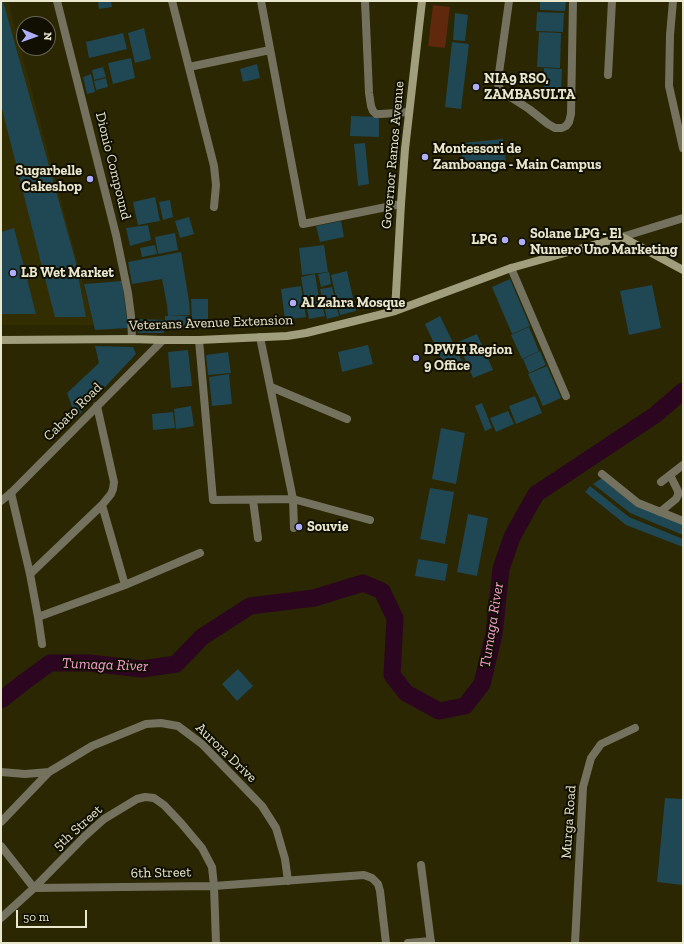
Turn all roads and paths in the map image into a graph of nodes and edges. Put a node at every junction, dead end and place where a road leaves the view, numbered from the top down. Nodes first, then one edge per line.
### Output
1 (57, 1) edge
2 (172, 1) edge
3 (261, 1) edge
4 (364, 1) edge
5 (422, 1) edge
6 (509, 1) edge
7 (573, 1) edge
8 (612, 1) edge
9 (673, 1) edge
10 (270, 50) junction
11 (189, 67) junction
12 (608, 75) dead end
13 (409, 112) junction
14 (683, 148) edge
15 (401, 204) junction
16 (214, 207) dead end
17 (683, 218) edge
18 (622, 238) junction
19 (511, 268) junction
20 (683, 270) edge
21 (395, 311) junction
22 (260, 338) junction
23 (132, 339) junction
24 (1, 340) edge
25 (162, 340) junction
26 (199, 340) junction
27 (271, 387) junction
28 (566, 396) dead end
29 (97, 406) junction
30 (347, 419) dead end
31 (683, 465) edge
32 (602, 474) dead end
33 (670, 475) junction
34 (660, 482) dead end
35 (11, 493) junction
36 (293, 499) junction
37 (253, 500) junction
38 (1, 501) edge
39 (102, 505) junction
40 (660, 512) junction
41 (370, 520) dead end
42 (683, 521) edge
43 (294, 528) dead end
44 (258, 538) dead end
45 (200, 553) dead end
46 (30, 574) junction
47 (126, 585) junction
48 (38, 618) junction
49 (42, 644) dead end
50 (634, 728) dead end
51 (1, 772) edge
52 (49, 772) junction
53 (1, 822) edge
54 (1, 846) edge
55 (421, 865) dead end
56 (288, 881) junction
57 (214, 886) junction
58 (34, 888) junction
59 (1, 918) edge
60 (431, 942) edge
61 (216, 943) edge
62 (386, 943) edge
63 (408, 943) edge
64 (575, 943) edge

1 - 23 street, Dionio Compound
2 - 11 street
3 - 10 street
4 - 13 street
5 - 13 main road, Governor Ramos Avenue
6 - 7 street
8 - 12 street
9 - 14 street
10 - 11 street
10 - 15 street
11 - 16 street
13 - 15 main road, Governor Ramos Avenue
15 - 21 main road, Governor Ramos Avenue
17 - 18 street
18 - 19 main road, Veterans Avenue Extension
18 - 20 main road
19 - 21 main road, Veterans Avenue Extension
19 - 28 street
21 - 22 main road, Veterans Avenue Extension
22 - 26 main road, Veterans Avenue Extension
22 - 27 street
23 - 24 main road, Veterans Avenue Extension
23 - 25 main road, Veterans Avenue Extension
25 - 26 main road, Veterans Avenue Extension
25 - 29 street, Cabato Road
26 - 37 street
27 - 30 street
27 - 36 street
29 - 35 street, Cabato Road
29 - 39 street
31 - 33 street
32 - 40 street
33 - 34 street
33 - 40 street
35 - 38 street, Cabato Road
35 - 46 street
36 - 37 street
36 - 41 street
36 - 43 street
37 - 44 street
39 - 46 street
39 - 47 street
40 - 42 street
45 - 47 street
46 - 48 street
47 - 48 street
48 - 49 street
50 - 64 street, Murga Road
51 - 52 street
52 - 53 street, Aurora Drive
52 - 56 street, Aurora Drive
54 - 58 street
55 - 60 street
56 - 57 street, 6th Street
56 - 62 street, 6th Street
57 - 58 street, 6th Street
57 - 58 street, 5th Street
57 - 61 street
58 - 59 street, 5th Street
60 - 63 street

